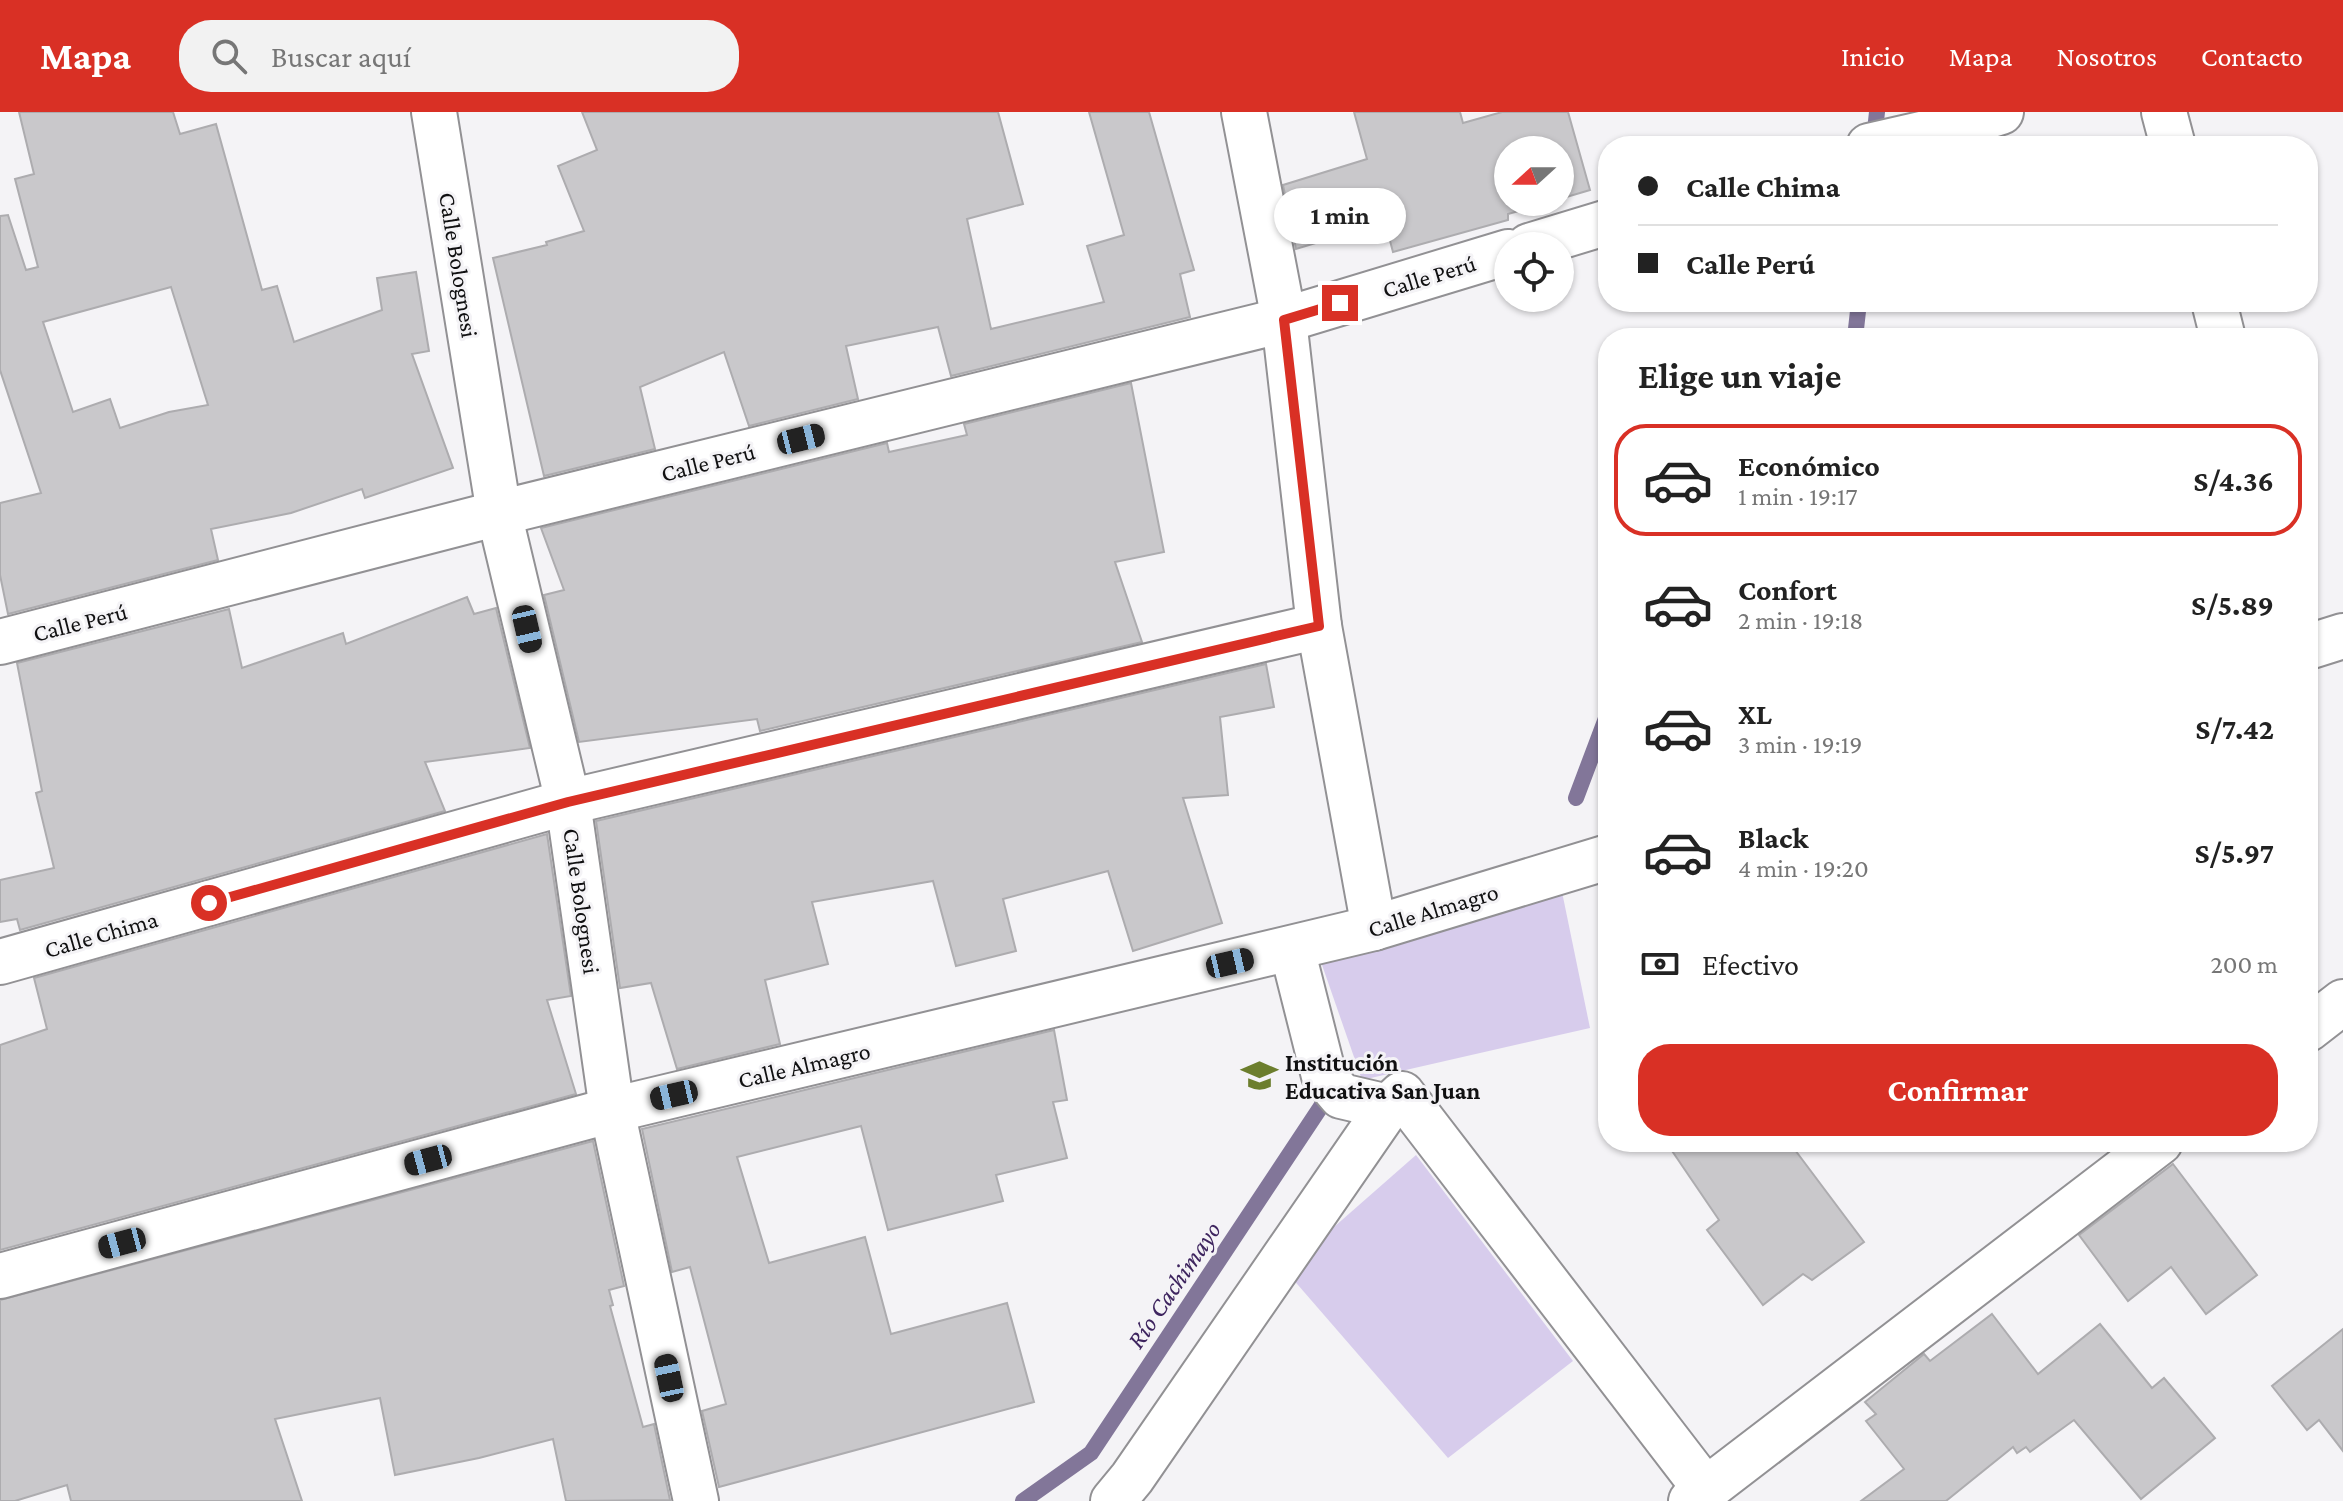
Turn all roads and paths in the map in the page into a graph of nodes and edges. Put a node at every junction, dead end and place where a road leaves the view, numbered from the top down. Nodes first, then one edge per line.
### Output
1 (434, 112) edge
2 (1244, 112) edge
3 (2001, 112) edge
4 (2164, 112) edge
5 (1954, 119) edge
6 (1903, 136) edge
7 (2170, 136) edge
8 (1598, 225) edge
9 (1574, 232) edge
10 (1494, 256) edge
11 (1284, 320) junction
12 (499, 513) junction
13 (1319, 626) junction
14 (2343, 636) edge
15 (0, 642) edge
16 (2318, 644) edge
17 (568, 802) junction
18 (1598, 860) edge
19 (1374, 928) junction
20 (1292, 949) junction
21 (0, 962) edge
22 (2343, 1002) edge
23 (2318, 1021) edge
24 (1388, 1107) junction
25 (612, 1110) junction
26 (2147, 1152) edge
27 (0, 1276) edge
28 (1699, 1495) edge
29 (696, 1501) edge
30 (1113, 1501) edge

1 - 12 street, Calle Bolognesi
2 - 11 street
3 - 5 street
4 - 7 street
5 - 6 street
8 - 9 street
10 - 11 street, Calle Perú
11 - 12 street, Calle Perú
11 - 13 street
12 - 15 street, Calle Perú
12 - 17 street, Calle Bolognesi
13 - 17 street, Calle Chima
13 - 19 street
14 - 16 street
17 - 21 street, Calle Chima
17 - 25 street, Calle Bolognesi
18 - 19 street, Calle Almagro
19 - 20 street, Calle Almagro
20 - 24 street
20 - 25 street, Calle Almagro
22 - 23 street
24 - 28 street
24 - 30 street
25 - 27 street, Calle Almagro
25 - 29 street, Calle Bolognesi
26 - 28 street

